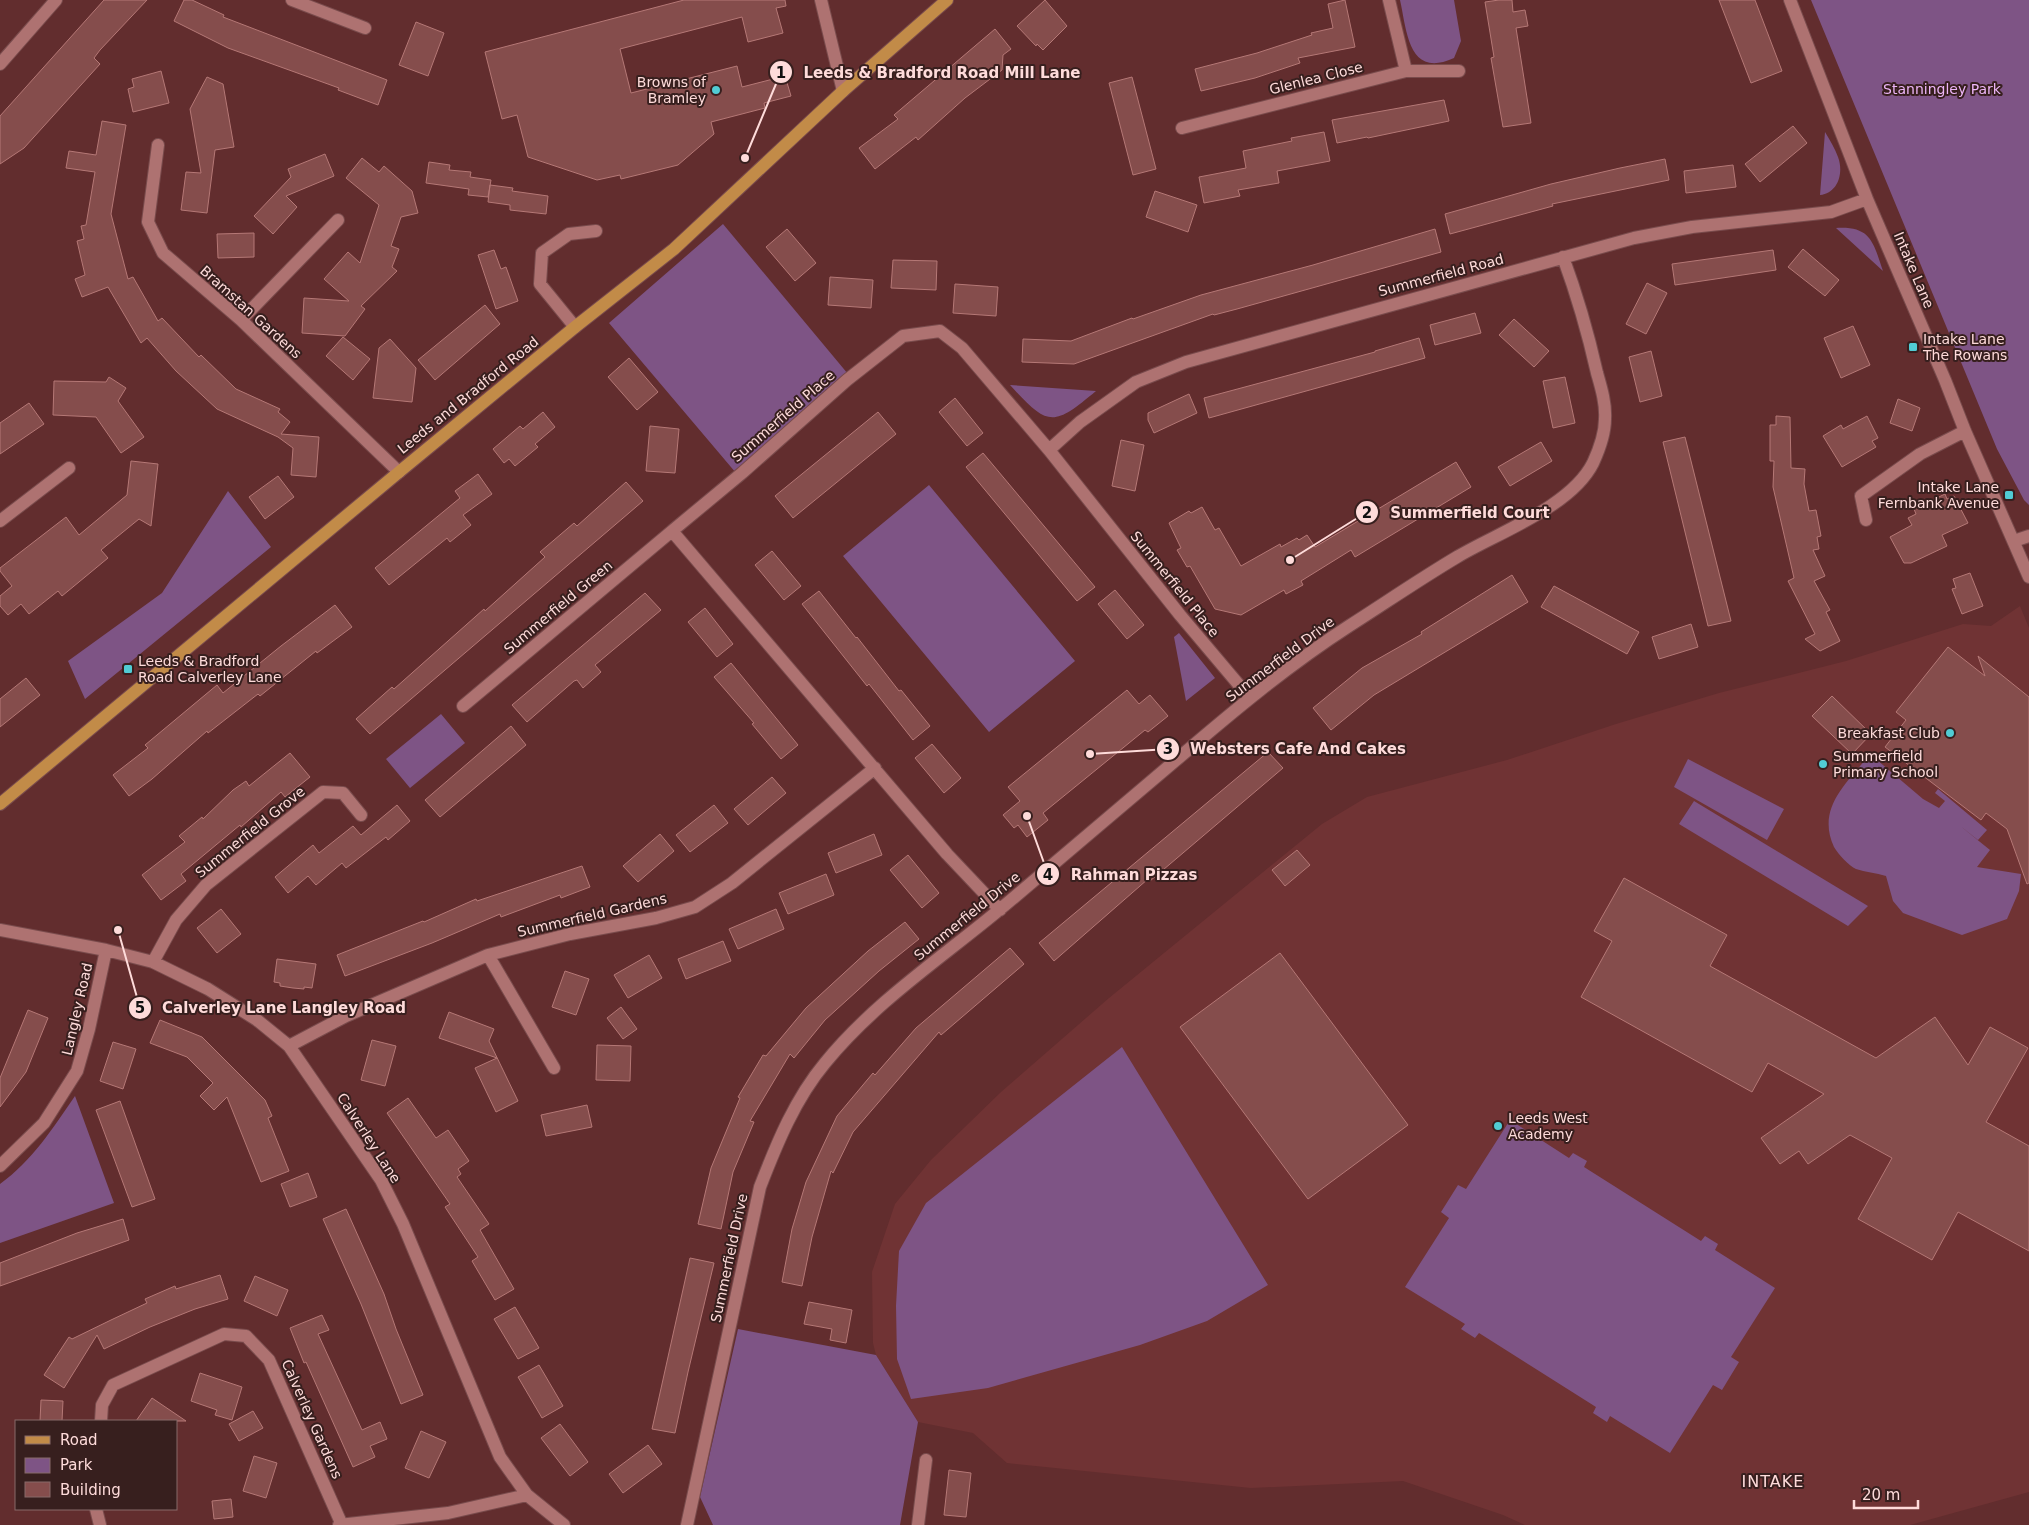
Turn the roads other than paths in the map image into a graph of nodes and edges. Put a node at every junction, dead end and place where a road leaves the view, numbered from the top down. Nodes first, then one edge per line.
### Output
1 (56, 0) edge
2 (292, 0) edge
3 (821, 0) edge
4 (947, 0) edge
5 (1389, 0) edge
6 (1790, 0) edge
7 (365, 28) dead end
8 (0, 64) edge
9 (1406, 71) junction
10 (1459, 71) dead end
11 (843, 91) junction
12 (1182, 128) dead end
13 (158, 145) dead end
14 (1867, 199) junction
15 (338, 220) dead end
16 (596, 231) dead end
17 (1563, 257) junction
18 (241, 320) junction
19 (574, 327) junction
20 (1965, 431) junction
21 (1049, 450) junction
22 (69, 468) dead end
23 (399, 472) junction
24 (1866, 520) dead end
25 (0, 521) edge
26 (672, 531) junction
27 (2029, 536) edge
28 (2014, 541) junction
29 (2029, 577) edge
30 (1250, 698) junction
31 (463, 706) dead end
32 (875, 768) junction
33 (0, 804) edge
34 (361, 815) dead end
35 (1000, 910) junction
36 (0, 930) edge
37 (106, 950) junction
38 (488, 955) junction
39 (153, 962) junction
40 (289, 1046) junction
41 (554, 1068) dead end
42 (0, 1166) edge
43 (101, 1420) edge
44 (926, 1460) dead end
45 (527, 1495) junction
46 (96, 1510) edge
47 (100, 1525) edge
48 (340, 1525) edge
49 (564, 1525) edge
50 (687, 1525) edge
51 (918, 1525) edge

1 - 8 street
2 - 7 street
3 - 11 street
4 - 11 main road, Leeds and Bradford Road
5 - 9 street
6 - 14 street, Intake Lane
9 - 10 street, Glenlea Close
9 - 12 street, Glenlea Close
11 - 19 main road, Leeds and Bradford Road
13 - 18 street, Bramstan Gardens
14 - 17 street, Summerfield Road
14 - 20 street, Intake Lane
15 - 18 street
16 - 19 street
17 - 21 street, Summerfield Road
17 - 30 street, Summerfield Drive
18 - 23 street, Bramstan Gardens
19 - 23 main road, Leeds and Bradford Road
20 - 24 street
20 - 28 street, Intake Lane
21 - 26 street, Summerfield Place
21 - 30 street, Summerfield Place
22 - 25 street
23 - 33 main road, Leeds and Bradford Road
26 - 31 street, Summerfield Green
26 - 32 street
27 - 28 street
28 - 29 street, Intake Lane
30 - 35 street, Summerfield Drive
32 - 35 street
32 - 38 street, Summerfield Gardens
34 - 39 street, Summerfield Grove
35 - 50 street, Summerfield Drive
36 - 37 street, Calverley Lane
37 - 39 street, Calverley Lane
37 - 42 street, Langley Road
38 - 40 street, Summerfield Gardens
38 - 41 street
39 - 40 street, Calverley Lane
40 - 45 street, Calverley Lane
43 - 48 street, Calverley Gardens
44 - 51 street
45 - 48 street, Calverley Gardens
45 - 49 street, Calverley Lane
46 - 47 street

